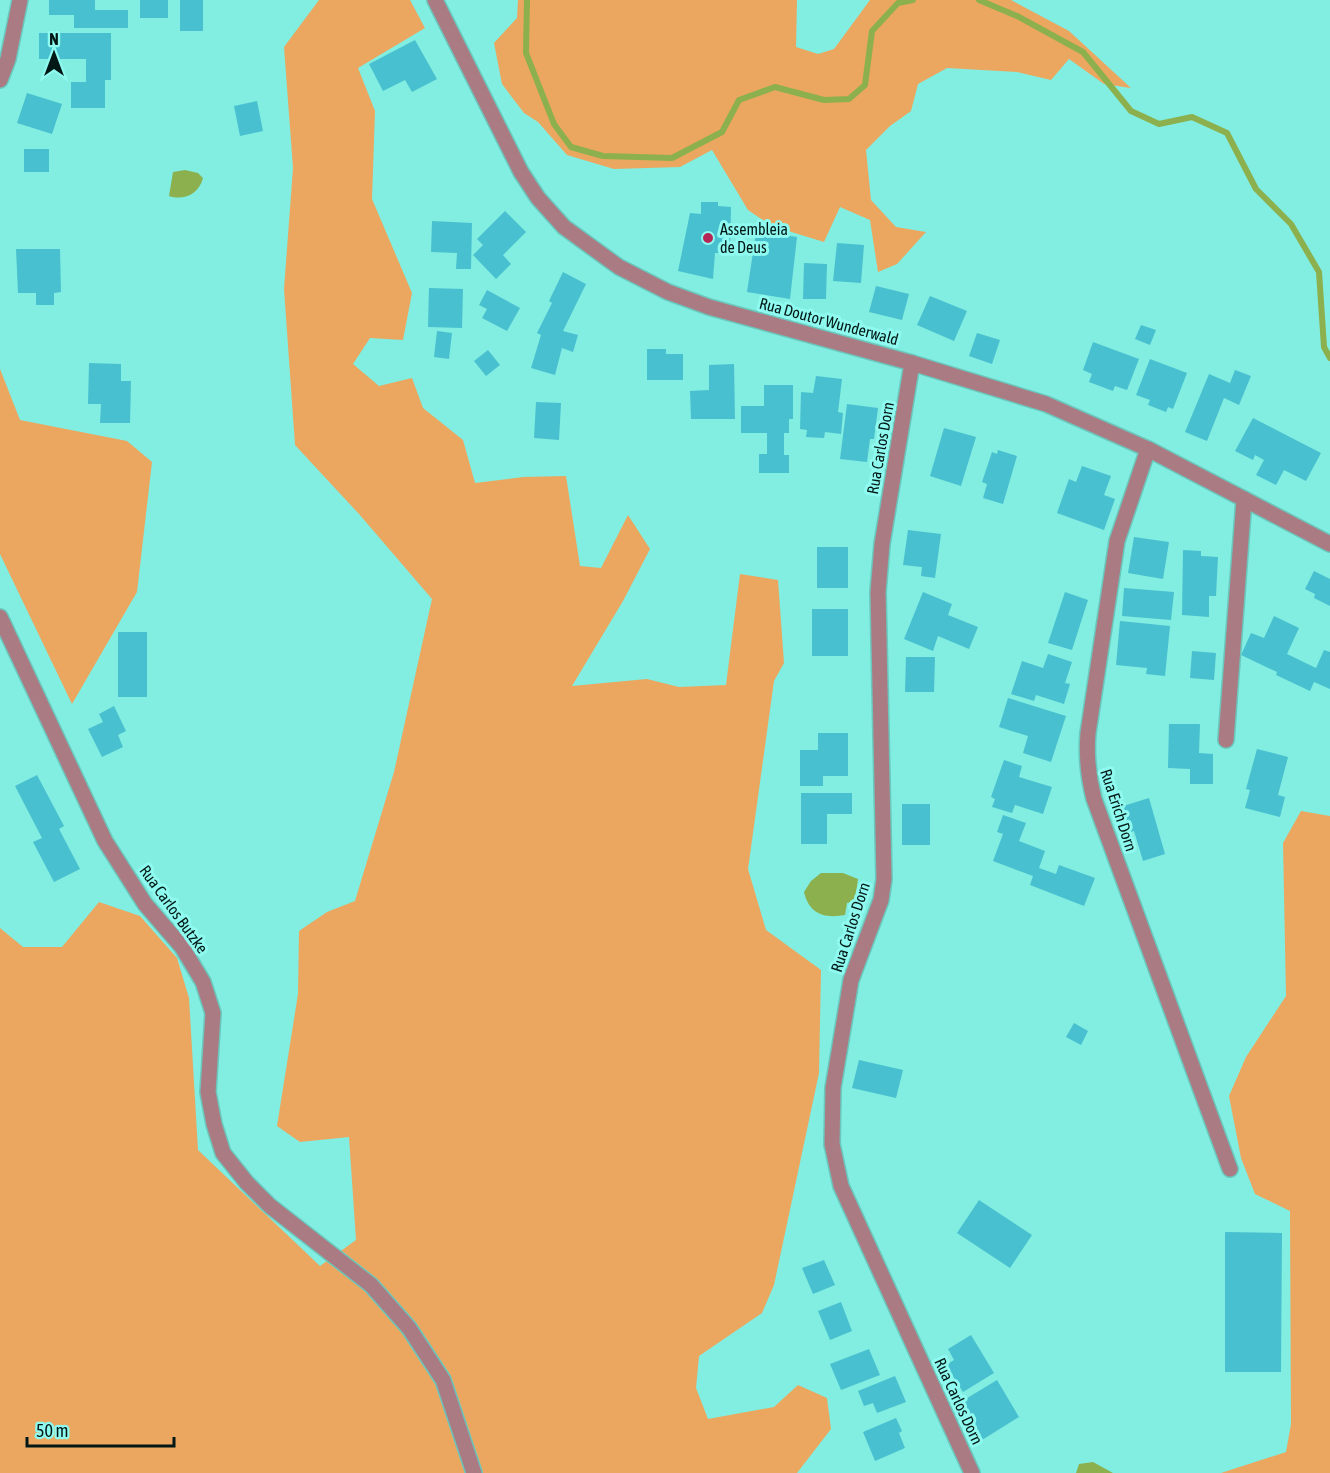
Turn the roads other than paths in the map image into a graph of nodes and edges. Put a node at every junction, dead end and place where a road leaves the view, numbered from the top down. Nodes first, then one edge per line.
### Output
1 (21, 0) edge
2 (435, 0) edge
3 (0, 80) edge
4 (912, 363) junction
5 (1148, 449) junction
6 (1244, 499) junction
7 (1330, 544) edge
8 (0, 617) edge
9 (1226, 740) dead end
10 (1230, 1168) dead end
11 (474, 1473) edge
12 (972, 1473) edge

1 - 3 street
2 - 4 street, Rua Doutor Wunderwald
4 - 5 street, Rua Doutor Wunderwald
4 - 12 street, Rua Carlos Dorn
5 - 6 street, Rua Doutor Wunderwald
5 - 10 street, Rua Erich Dorn
6 - 7 street, Rua Doutor Wunderwald
6 - 9 street
8 - 11 street, Rua Carlos Butzke

